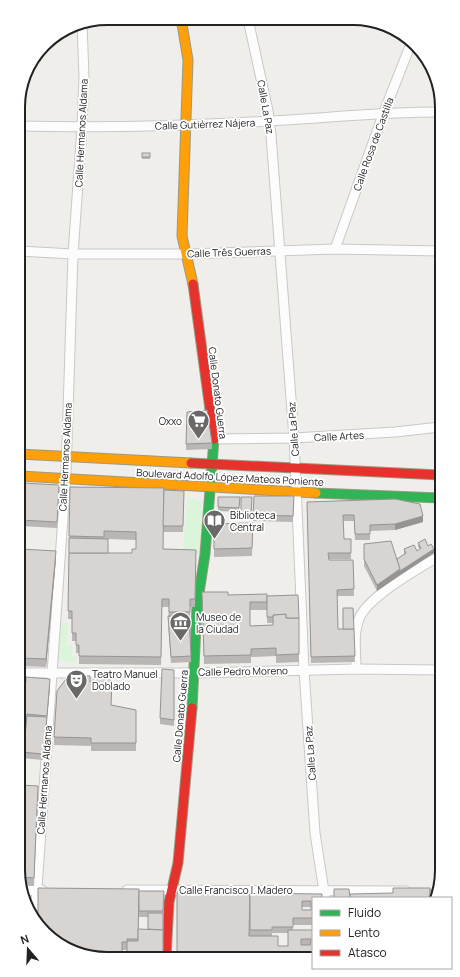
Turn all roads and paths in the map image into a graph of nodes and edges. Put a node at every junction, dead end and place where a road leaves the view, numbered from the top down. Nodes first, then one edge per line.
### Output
1 (182, 25) edge
2 (249, 25) edge
3 (82, 29) edge
4 (409, 48) edge
5 (384, 112) junction
6 (435, 112) edge
7 (270, 121) junction
8 (187, 125) junction
9 (25, 126) edge
10 (82, 127) junction
11 (335, 249) junction
12 (279, 250) junction
13 (25, 251) edge
14 (435, 252) edge
15 (73, 254) junction
16 (186, 254) junction
17 (435, 428) edge
18 (294, 438) junction
19 (214, 440) junction
20 (25, 454) edge
21 (66, 456) junction
22 (213, 463) junction
23 (295, 468) junction
24 (435, 475) edge
25 (25, 476) edge
26 (65, 479) junction
27 (210, 488) junction
28 (296, 490) junction
29 (435, 498) edge
30 (435, 559) edge
31 (356, 669) junction
32 (304, 670) junction
33 (435, 670) edge
34 (25, 673) edge
35 (52, 673) junction
36 (195, 673) junction
37 (36, 890) junction
38 (52, 890) edge
39 (116, 890) edge
40 (172, 890) junction
41 (28, 891) edge
42 (420, 891) edge
43 (325, 894) edge
44 (35, 910) edge
45 (166, 952) edge

1 - 8 street, Calle Donato Guerra
2 - 7 street, Calle La Paz
3 - 10 street, Calle Hermanos Aldama
4 - 5 street, Calle Rosa de Castilla
5 - 6 street, Calle Gutiérrez Nájera
5 - 7 street, Calle Gutiérrez Nájera
5 - 11 street, Calle Rosa de Castilla
7 - 8 street, Calle Gutiérrez Nájera
7 - 12 street, Calle La Paz
8 - 10 street, Calle Gutiérrez Nájera
8 - 16 street, Calle Donato Guerra
9 - 10 street, Calle Gutiérrez Nájera
10 - 15 street, Calle Hermanos Aldama
11 - 12 street, Calle Três Guerras
11 - 14 street, Calle Três Guerras
12 - 16 street, Calle Três Guerras
12 - 18 street, Calle La Paz
13 - 15 street, Calle Três Guerras
15 - 16 street, Calle Três Guerras
15 - 21 street, Calle Hermanos Aldama
16 - 19 street, Calle Donato Guerra
17 - 18 street, Calle Artes
18 - 19 street, Calle Artes
18 - 23 street, Calle La Paz
19 - 22 street, Calle Donato Guerra
20 - 21 street, Boulevard Adolfo López Mateos Poniente
21 - 22 street, Boulevard Adolfo López Mateos Poniente
21 - 26 street, Calle Hermanos Aldama
22 - 23 street, Boulevard Adolfo López Mateos Poniente
22 - 27 street, Calle Donato Guerra
23 - 24 street, Boulevard Adolfo López Mateos Poniente
23 - 28 street, Calle La Paz
25 - 26 street, Boulevard Adolfo López Mateos Poniente
26 - 27 street, Boulevard Adolfo López Mateos Poniente
26 - 35 street, Calle Hermanos Aldama
27 - 28 street, Boulevard Adolfo López Mateos Poniente
27 - 36 street, Calle Donato Guerra
28 - 29 street, Boulevard Adolfo López Mateos Poniente
28 - 32 street, Calle La Paz
30 - 31 street
31 - 32 street, Calle Pedro Moreno
31 - 33 street, Calle Pedro Moreno
32 - 36 street, Calle Pedro Moreno
32 - 43 street, Calle La Paz
34 - 35 street, Calle Pedro Moreno
35 - 36 street, Calle Pedro Moreno
35 - 37 street, Calle Hermanos Aldama
36 - 40 street, Calle Donato Guerra
37 - 38 street
37 - 41 street
37 - 44 street, Calle Hermanos Aldama
39 - 40 street, Calle Francisco I. Madero
40 - 43 street, Calle Francisco I. Madero
40 - 45 street, Calle Donato Guerra
42 - 43 street, Calle Francisco I. Madero

